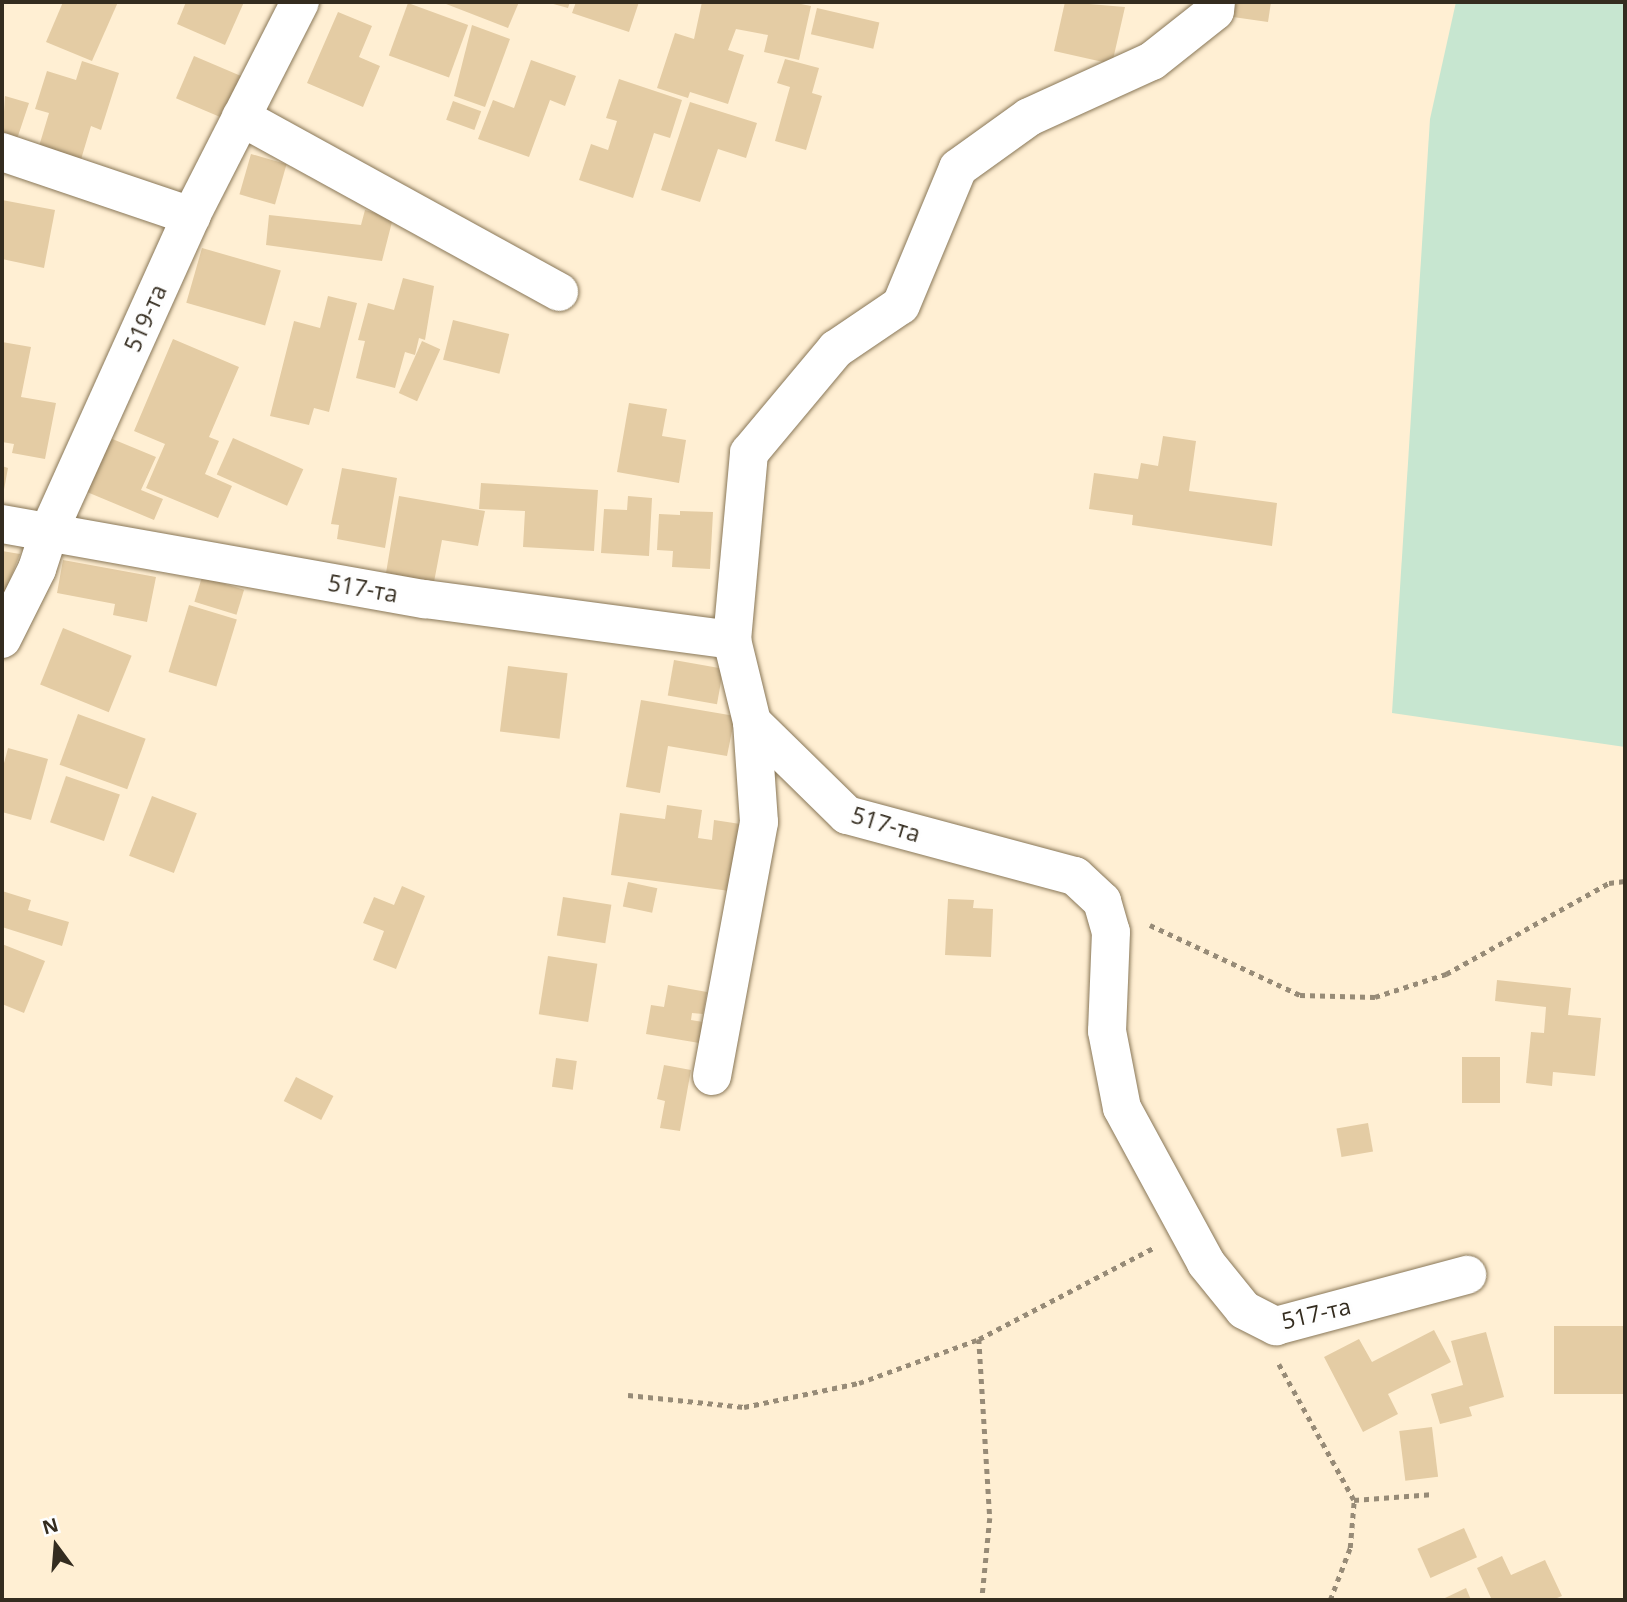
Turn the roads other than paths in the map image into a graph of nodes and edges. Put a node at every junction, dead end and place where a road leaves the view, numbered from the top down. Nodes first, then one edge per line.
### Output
1 (299, 2) edge
2 (1216, 2) edge
3 (241, 117) junction
4 (2, 152) edge
5 (191, 216) junction
6 (559, 292) dead end
7 (2, 524) edge
8 (49, 531) junction
9 (2, 639) edge
10 (732, 640) junction
11 (752, 722) junction
12 (712, 1076) dead end
13 (1467, 1275) dead end

1 - 3 street, 519-та
2 - 10 street
3 - 5 street, 519-та
3 - 6 street
4 - 5 street
5 - 8 street, 519-та
7 - 8 street, 517-та
8 - 9 street, 519-та
8 - 10 street, 517-та
10 - 11 street
11 - 12 street
11 - 13 street, 517-та

